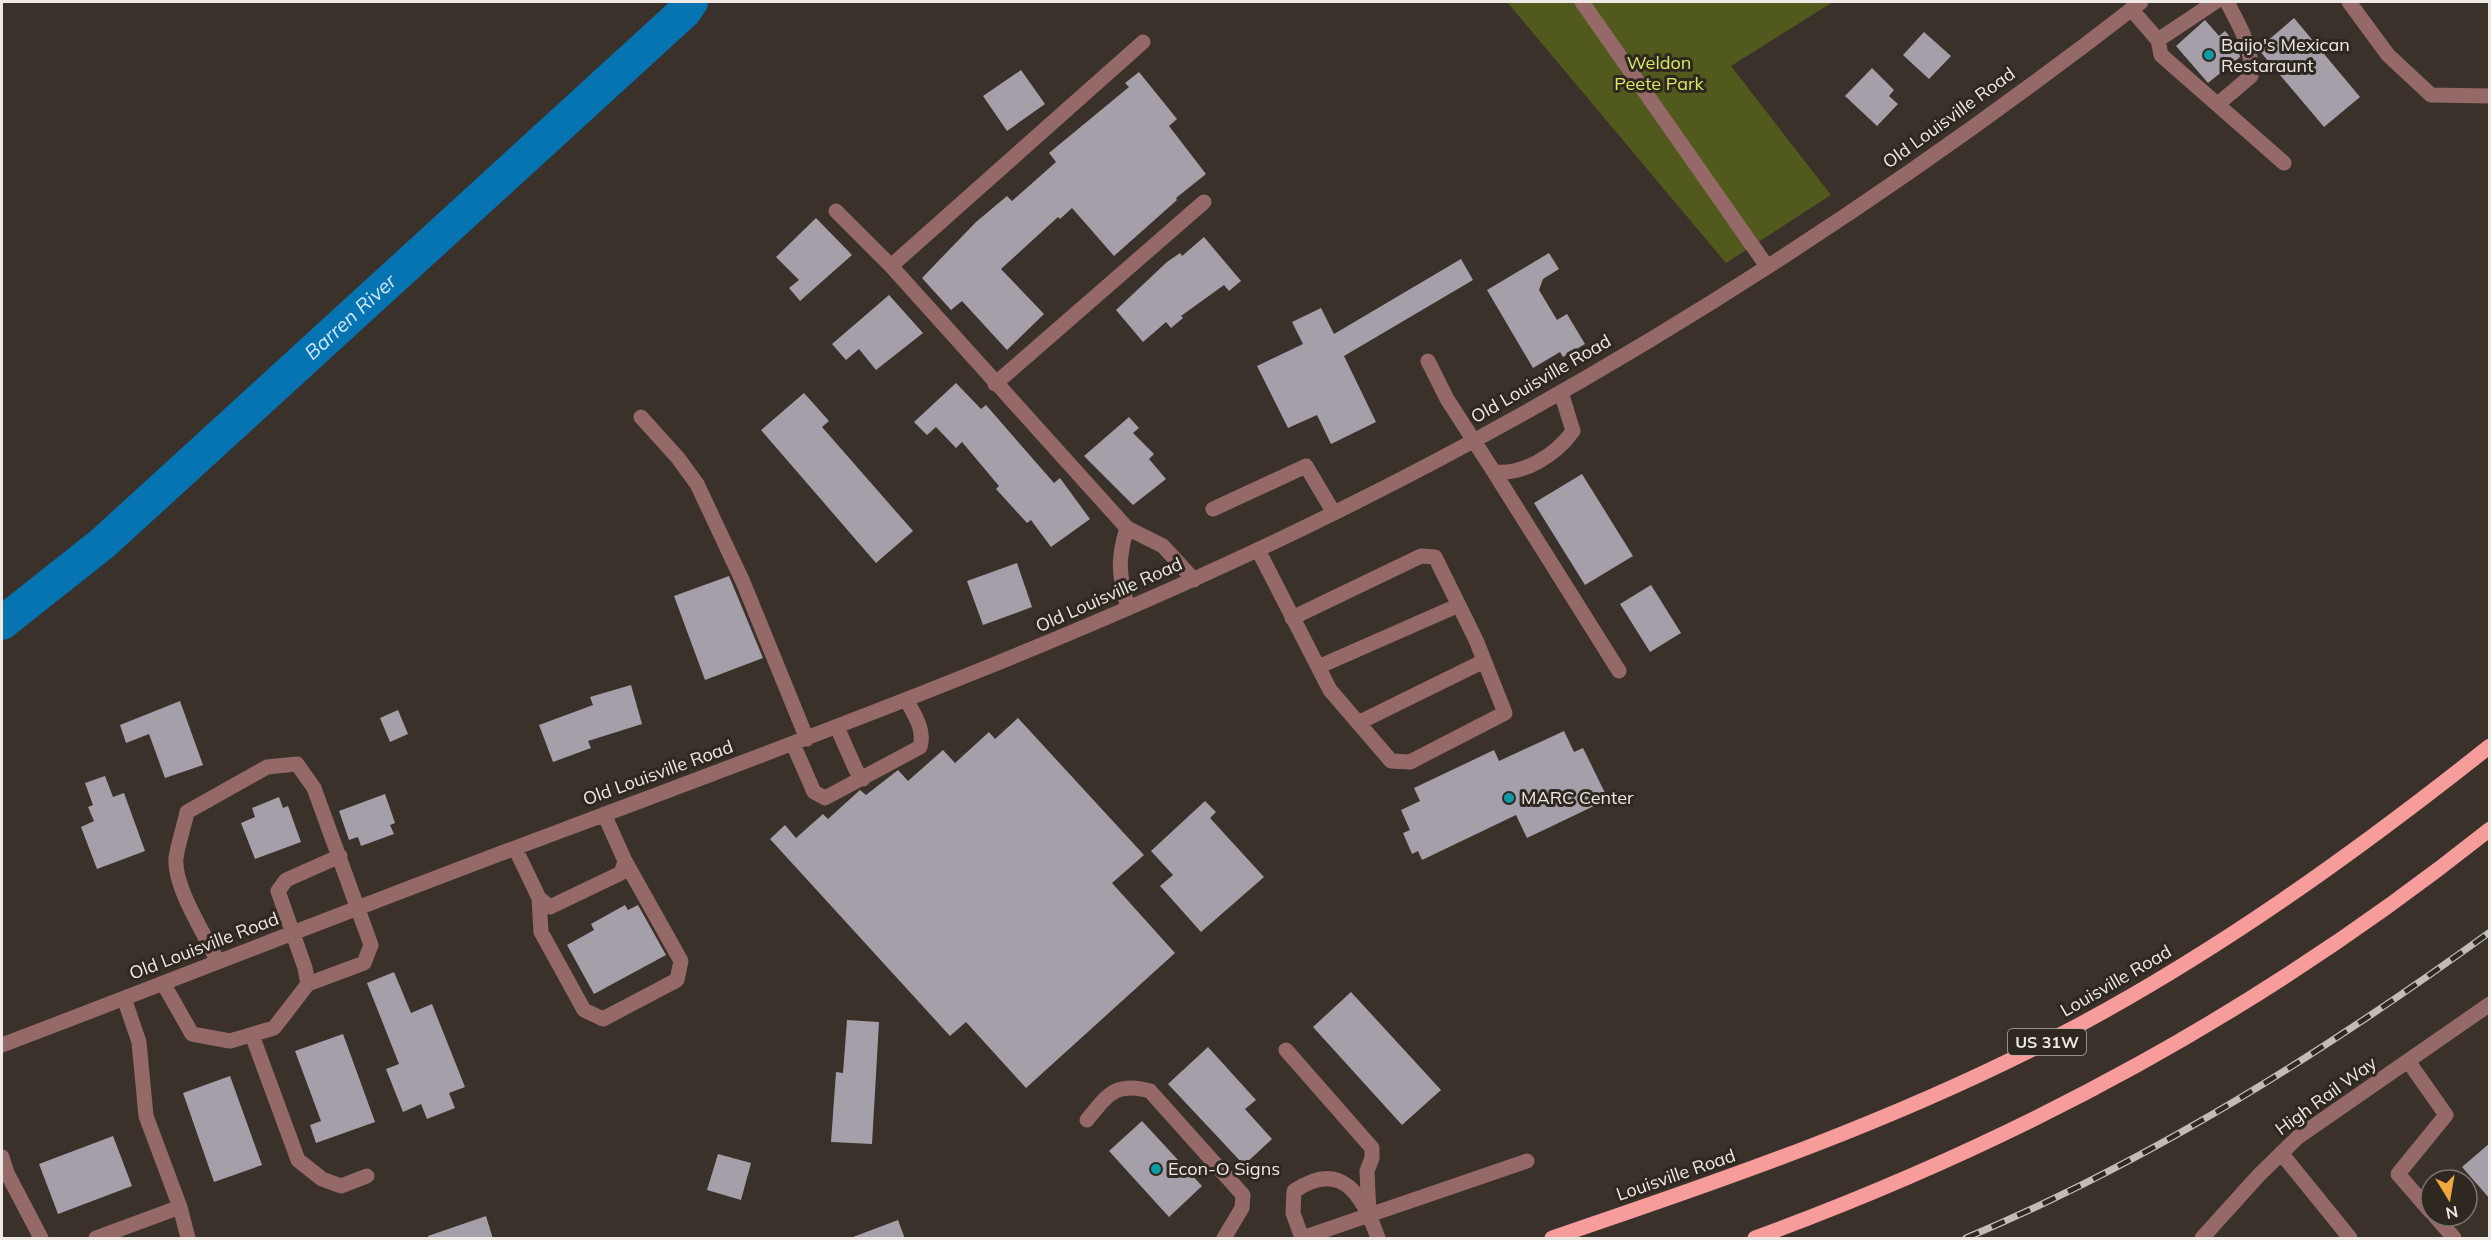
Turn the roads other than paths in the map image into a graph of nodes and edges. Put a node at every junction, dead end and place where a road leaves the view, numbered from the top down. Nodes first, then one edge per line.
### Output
1 (1582, 2) edge
2 (2215, 2) edge
3 (2227, 2) edge
4 (2349, 2) edge
5 (2136, 5) edge
6 (2158, 40) junction
7 (1143, 42) dead end
8 (2490, 96) edge
9 (2218, 104) junction
10 (2284, 163) dead end
11 (1204, 202) dead end
12 (836, 211) dead end
13 (891, 266) junction
14 (1766, 266) junction
15 (1428, 361) dead end
16 (995, 384) junction
17 (1561, 392) junction
18 (640, 417) dead end
19 (1475, 439) junction
20 (1494, 472) junction
21 (1213, 509) dead end
22 (1334, 513) junction
23 (1127, 528) junction
24 (1258, 550) junction
25 (1194, 580) junction
26 (1459, 605) junction
27 (1128, 608) junction
28 (1292, 618) junction
29 (1484, 661) junction
30 (1318, 667) junction
31 (1619, 670) dead end
32 (907, 701) junction
33 (1358, 723) junction
34 (837, 727) junction
35 (800, 742) junction
36 (2490, 746) edge
37 (863, 779) junction
38 (604, 814) junction
39 (2490, 829) edge
40 (515, 848) junction
41 (340, 856) junction
42 (625, 861) junction
43 (539, 898) junction
44 (358, 907) junction
45 (293, 933) junction
46 (218, 962) junction
47 (163, 983) junction
48 (308, 984) junction
49 (124, 998) junction
50 (2490, 1004) edge
51 (252, 1035) junction
52 (2, 1045) edge
53 (1286, 1050) dead end
54 (2408, 1061) junction
55 (1088, 1120) dead end
56 (2281, 1153) junction
57 (2, 1156) edge
58 (1527, 1161) dead end
59 (367, 1176) dead end
60 (2419, 1198) edge
61 (180, 1207) junction
62 (1370, 1215) junction
63 (1302, 1238) edge
64 (41, 1239) edge
65 (96, 1239) edge
66 (188, 1239) edge
67 (1224, 1239) edge
68 (1378, 1239) edge
69 (1552, 1239) edge
70 (1755, 1239) edge
71 (2202, 1239) edge
72 (2350, 1239) edge

1 - 14 street
2 - 6 street
3 - 9 street
4 - 8 street
5 - 6 street
5 - 14 street, Old Louisville Road
6 - 9 street
7 - 13 street
9 - 10 street
11 - 16 street
12 - 13 street
13 - 16 street
14 - 17 street, Old Louisville Road
15 - 19 street
16 - 23 street
17 - 19 street, Old Louisville Road
17 - 20 street
18 - 35 street
19 - 20 street
19 - 22 street, Old Louisville Road
20 - 31 street
21 - 22 street
22 - 24 street, Old Louisville Road
23 - 25 street
23 - 27 street
24 - 25 street, Old Louisville Road
24 - 28 street
25 - 27 street, Old Louisville Road
26 - 28 street
26 - 29 street
26 - 30 street
27 - 32 street, Old Louisville Road
28 - 30 street
29 - 33 street
29 - 33 street
30 - 33 street
32 - 34 street, Old Louisville Road
32 - 37 street
34 - 35 street, Old Louisville Road
34 - 37 street
35 - 37 street
35 - 38 street, Old Louisville Road
36 - 69 main road, Louisville Road / US 31W
38 - 40 street, Old Louisville Road
38 - 42 street
39 - 70 main road
40 - 43 street
40 - 44 street, Old Louisville Road
41 - 44 street
41 - 45 street
41 - 46 street
42 - 43 street
42 - 43 street
44 - 45 street, Old Louisville Road
44 - 48 street
45 - 46 street, Old Louisville Road
45 - 48 street
46 - 47 street, Old Louisville Road
47 - 49 street, Old Louisville Road
47 - 51 street
48 - 51 street
49 - 52 street, Old Louisville Road
49 - 61 street
50 - 54 street, High Rail Way
51 - 59 street
53 - 62 street
54 - 56 street, High Rail Way
54 - 60 street
55 - 67 street
56 - 71 street, High Rail Way
56 - 72 street
57 - 64 street
58 - 62 street
61 - 65 street
61 - 66 street
62 - 63 street
62 - 63 street
62 - 68 street

